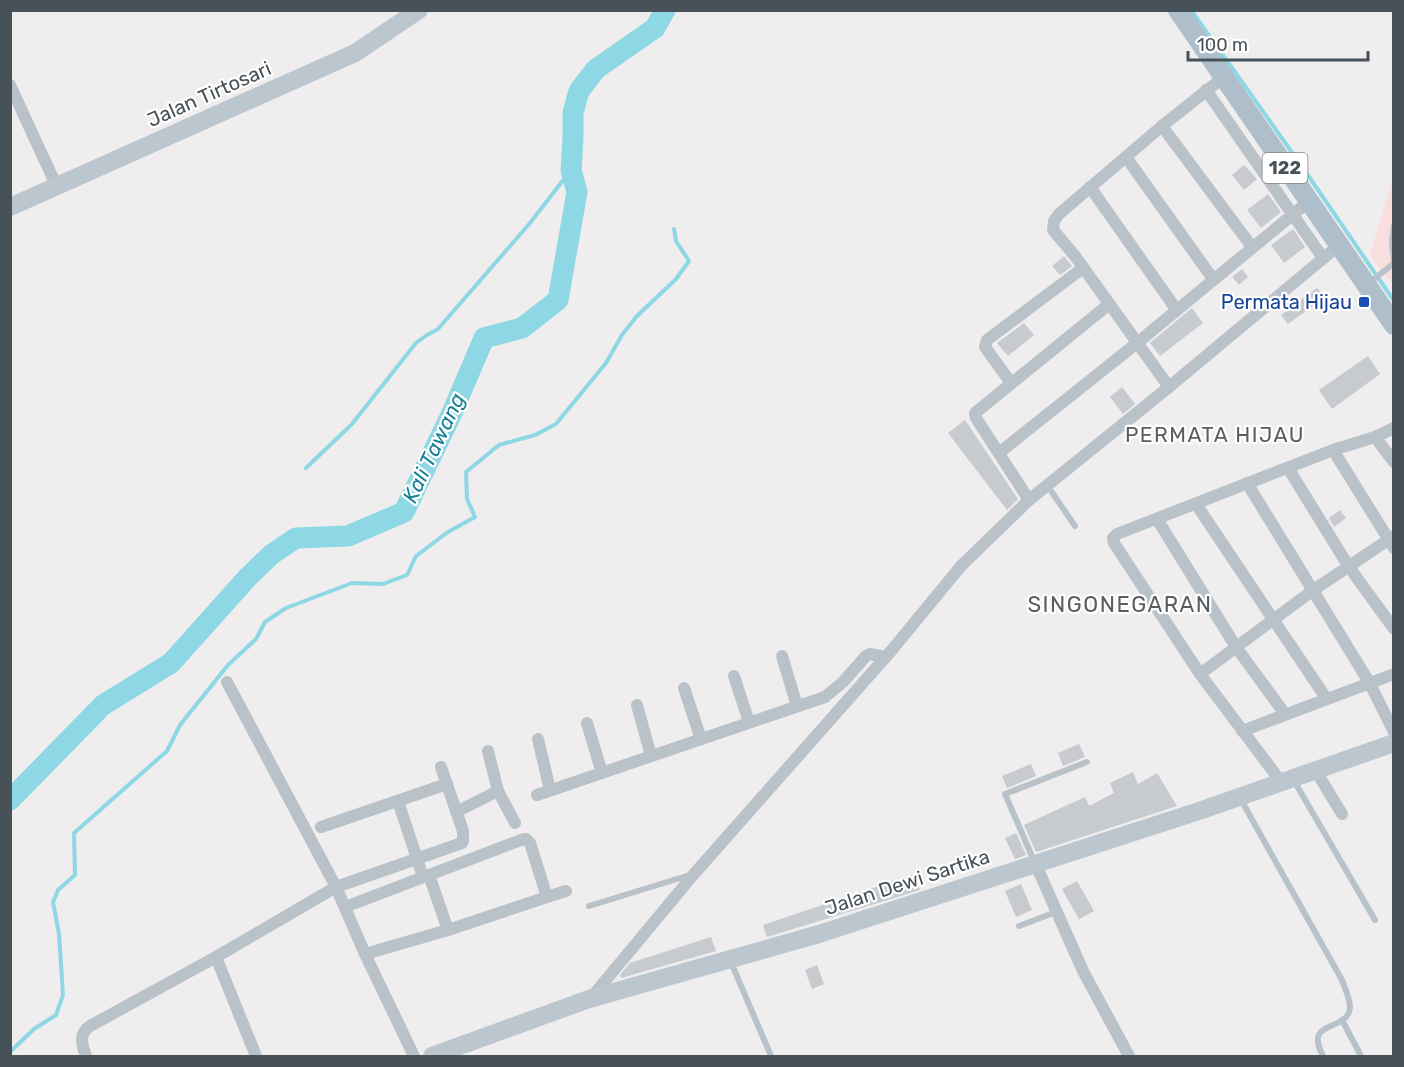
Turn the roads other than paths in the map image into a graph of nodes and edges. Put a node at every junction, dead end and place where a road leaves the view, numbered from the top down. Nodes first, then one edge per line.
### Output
1 (419, 10) edge
2 (1178, 10) edge
3 (1225, 76) junction
4 (10, 85) edge
5 (1206, 90) junction
6 (1162, 126) junction
7 (1126, 157) junction
8 (57, 187) junction
9 (1090, 187) junction
10 (1308, 202) junction
11 (10, 207) edge
12 (1292, 214) junction
13 (1394, 225) edge
14 (1252, 247) junction
15 (1331, 252) junction
16 (1394, 262) edge
17 (1083, 268) junction
18 (1213, 279) junction
19 (1373, 280) junction
20 (1108, 305) junction
21 (1176, 309) junction
22 (1394, 325) edge
23 (1137, 343) junction
24 (1011, 383) junction
25 (1169, 387) junction
26 (1394, 428) edge
27 (1375, 437) junction
28 (1333, 450) junction
29 (999, 453) junction
30 (1394, 462) edge
31 (1288, 468) junction
32 (1247, 483) junction
33 (1047, 484) junction
34 (1029, 500) junction
35 (1196, 504) junction
36 (1157, 519) junction
37 (1075, 526) dead end
38 (1392, 541) edge
39 (1349, 567) junction
40 (1312, 591) junction
41 (1273, 620) junction
42 (1394, 629) edge
43 (1236, 647) junction
44 (782, 656) dead end
45 (886, 657) junction
46 (1200, 674) junction
47 (1394, 674) edge
48 (734, 676) dead end
49 (227, 682) dead end
50 (1370, 682) junction
51 (684, 688) dead end
52 (1326, 698) junction
53 (637, 705) dead end
54 (797, 706) junction
55 (1285, 714) junction
56 (749, 722) junction
57 (587, 723) dead end
58 (1242, 731) junction
59 (1394, 732) edge
60 (538, 739) dead end
61 (701, 739) junction
62 (1394, 743) edge
63 (488, 751) dead end
64 (651, 756) junction
65 (1087, 762) dead end
66 (441, 767) dead end
67 (1316, 771) junction
68 (602, 773) junction
69 (1288, 781) junction
70 (447, 784) junction
71 (550, 790) junction
72 (498, 791) junction
73 (537, 795) dead end
74 (1240, 798) junction
75 (398, 801) junction
76 (456, 812) junction
77 (1342, 814) dead end
78 (516, 823) dead end
79 (321, 827) dead end
80 (416, 858) junction
81 (1036, 865) junction
82 (694, 874) junction
83 (426, 876) junction
84 (336, 887) junction
85 (566, 891) dead end
86 (547, 897) junction
87 (590, 906) dead end
88 (345, 907) junction
89 (1056, 912) junction
90 (1375, 920) dead end
91 (1019, 926) dead end
92 (448, 930) junction
93 (365, 954) junction
94 (216, 957) junction
95 (730, 960) junction
96 (589, 999) junction
97 (1342, 1020) junction
98 (86, 1056) edge
99 (256, 1056) edge
100 (414, 1056) edge
101 (432, 1056) edge
102 (771, 1056) edge
103 (1129, 1056) edge
104 (1323, 1056) edge
105 (1361, 1056) edge

1 - 8 main road, Jalan Tirtosari
2 - 3 main road, 122
3 - 5 street
3 - 10 main road, 122
4 - 8 street
5 - 6 street
5 - 12 street
6 - 7 street
6 - 14 street
7 - 9 street
7 - 18 street
8 - 11 main road, Jalan Tirtosari
9 - 17 street
9 - 21 street
10 - 12 street
10 - 15 main road, 122
12 - 14 street
12 - 15 street
13 - 16 lane
14 - 18 street
15 - 19 main road, 122
15 - 25 street
16 - 19 lane
17 - 20 street
17 - 24 street
18 - 21 street
19 - 22 main road, 122
20 - 23 street
20 - 24 street
21 - 23 street
23 - 25 street
23 - 29 street
24 - 29 street
25 - 33 street
26 - 27 street
27 - 28 street
27 - 30 street
28 - 31 street
28 - 38 street
29 - 34 street
31 - 32 street
31 - 39 street
32 - 35 street
32 - 40 street
33 - 34 street
33 - 37 lane
34 - 45 street
35 - 36 street
35 - 41 street
36 - 43 street
36 - 46 street
38 - 39 street
39 - 40 street
39 - 42 street
40 - 41 street
40 - 50 street
41 - 43 street
41 - 52 street
43 - 46 street
43 - 55 street
44 - 54 street
45 - 54 street
45 - 82 street
46 - 58 street
47 - 50 street
48 - 56 street
49 - 84 street
50 - 52 street
50 - 59 street
51 - 61 street
52 - 55 street
53 - 64 street
54 - 56 street
55 - 58 street
56 - 61 street
57 - 68 street
58 - 69 street
60 - 71 street
61 - 64 street
62 - 67 main road, Jalan Dewi Sartika
63 - 72 street
64 - 68 street
65 - 81 lane
66 - 70 street
67 - 69 main road, Jalan Dewi Sartika
67 - 77 street
68 - 71 street
69 - 74 main road, Jalan Dewi Sartika
69 - 90 lane
70 - 75 street
70 - 76 street
71 - 73 street
72 - 76 street
72 - 78 street
74 - 81 main road, Jalan Dewi Sartika
74 - 97 lane
75 - 79 street
75 - 80 street
76 - 80 street
80 - 83 street
80 - 84 street
81 - 89 street
81 - 95 main road, Jalan Dewi Sartika
82 - 87 lane
82 - 96 street
83 - 86 street
83 - 88 street
83 - 92 street
84 - 88 street
84 - 94 street
85 - 86 street
86 - 92 street
88 - 93 street
89 - 91 lane
89 - 103 street
92 - 93 street
93 - 100 street
94 - 98 street
94 - 99 street
95 - 96 main road, Jalan Dewi Sartika
95 - 102 lane
96 - 101 main road, Jalan Dewi Sartika
97 - 104 lane
97 - 105 lane

